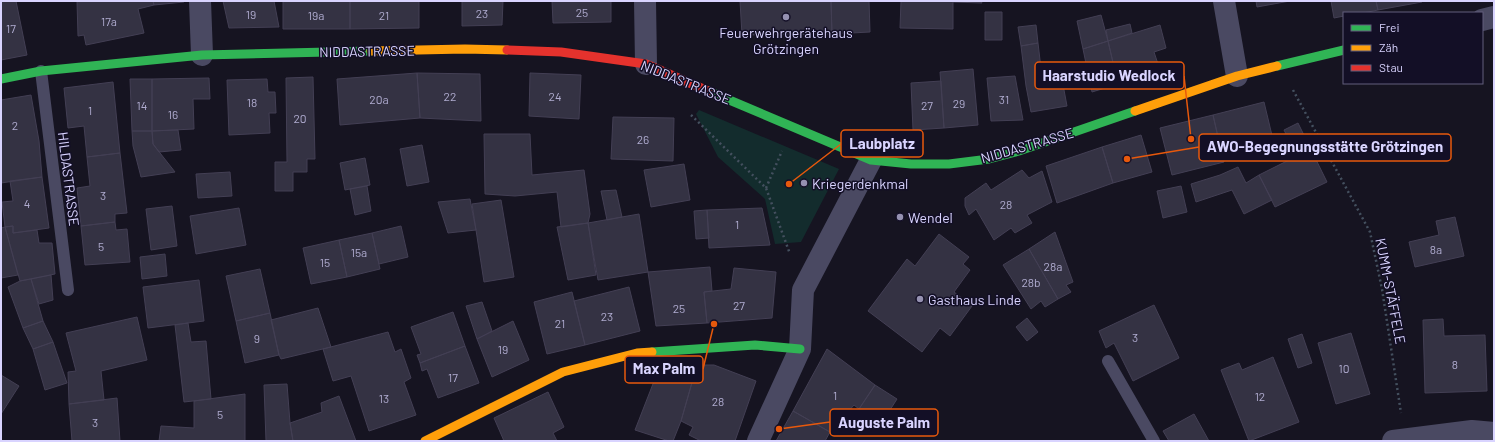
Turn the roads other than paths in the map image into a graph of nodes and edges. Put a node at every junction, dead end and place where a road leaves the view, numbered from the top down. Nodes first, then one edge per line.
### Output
1 (200, 1) edge
2 (645, 1) edge
3 (1224, 1) edge
4 (1494, 17) edge
5 (1483, 20) edge
6 (1343, 50) edge
7 (202, 54) junction
8 (646, 64) junction
9 (41, 71) junction
10 (1236, 76) junction
11 (1, 79) edge
12 (870, 160) junction
13 (68, 290) dead end
14 (800, 349) junction
15 (1108, 361) dead end
16 (1494, 433) edge
17 (1399, 440) edge
18 (425, 441) edge
19 (758, 441) edge
20 (1154, 441) edge

1 - 7 street
2 - 8 street
3 - 10 street
4 - 5 street
6 - 10 street, NIDDASTRASSE
7 - 8 street, NIDDASTRASSE
7 - 9 street, NIDDASTRASSE
8 - 12 street, NIDDASTRASSE
9 - 11 street, NIDDASTRASSE
9 - 13 lane, HILDASTRASSE
10 - 12 street, NIDDASTRASSE
12 - 14 street
14 - 18 street
14 - 19 street
15 - 20 lane
16 - 17 street

